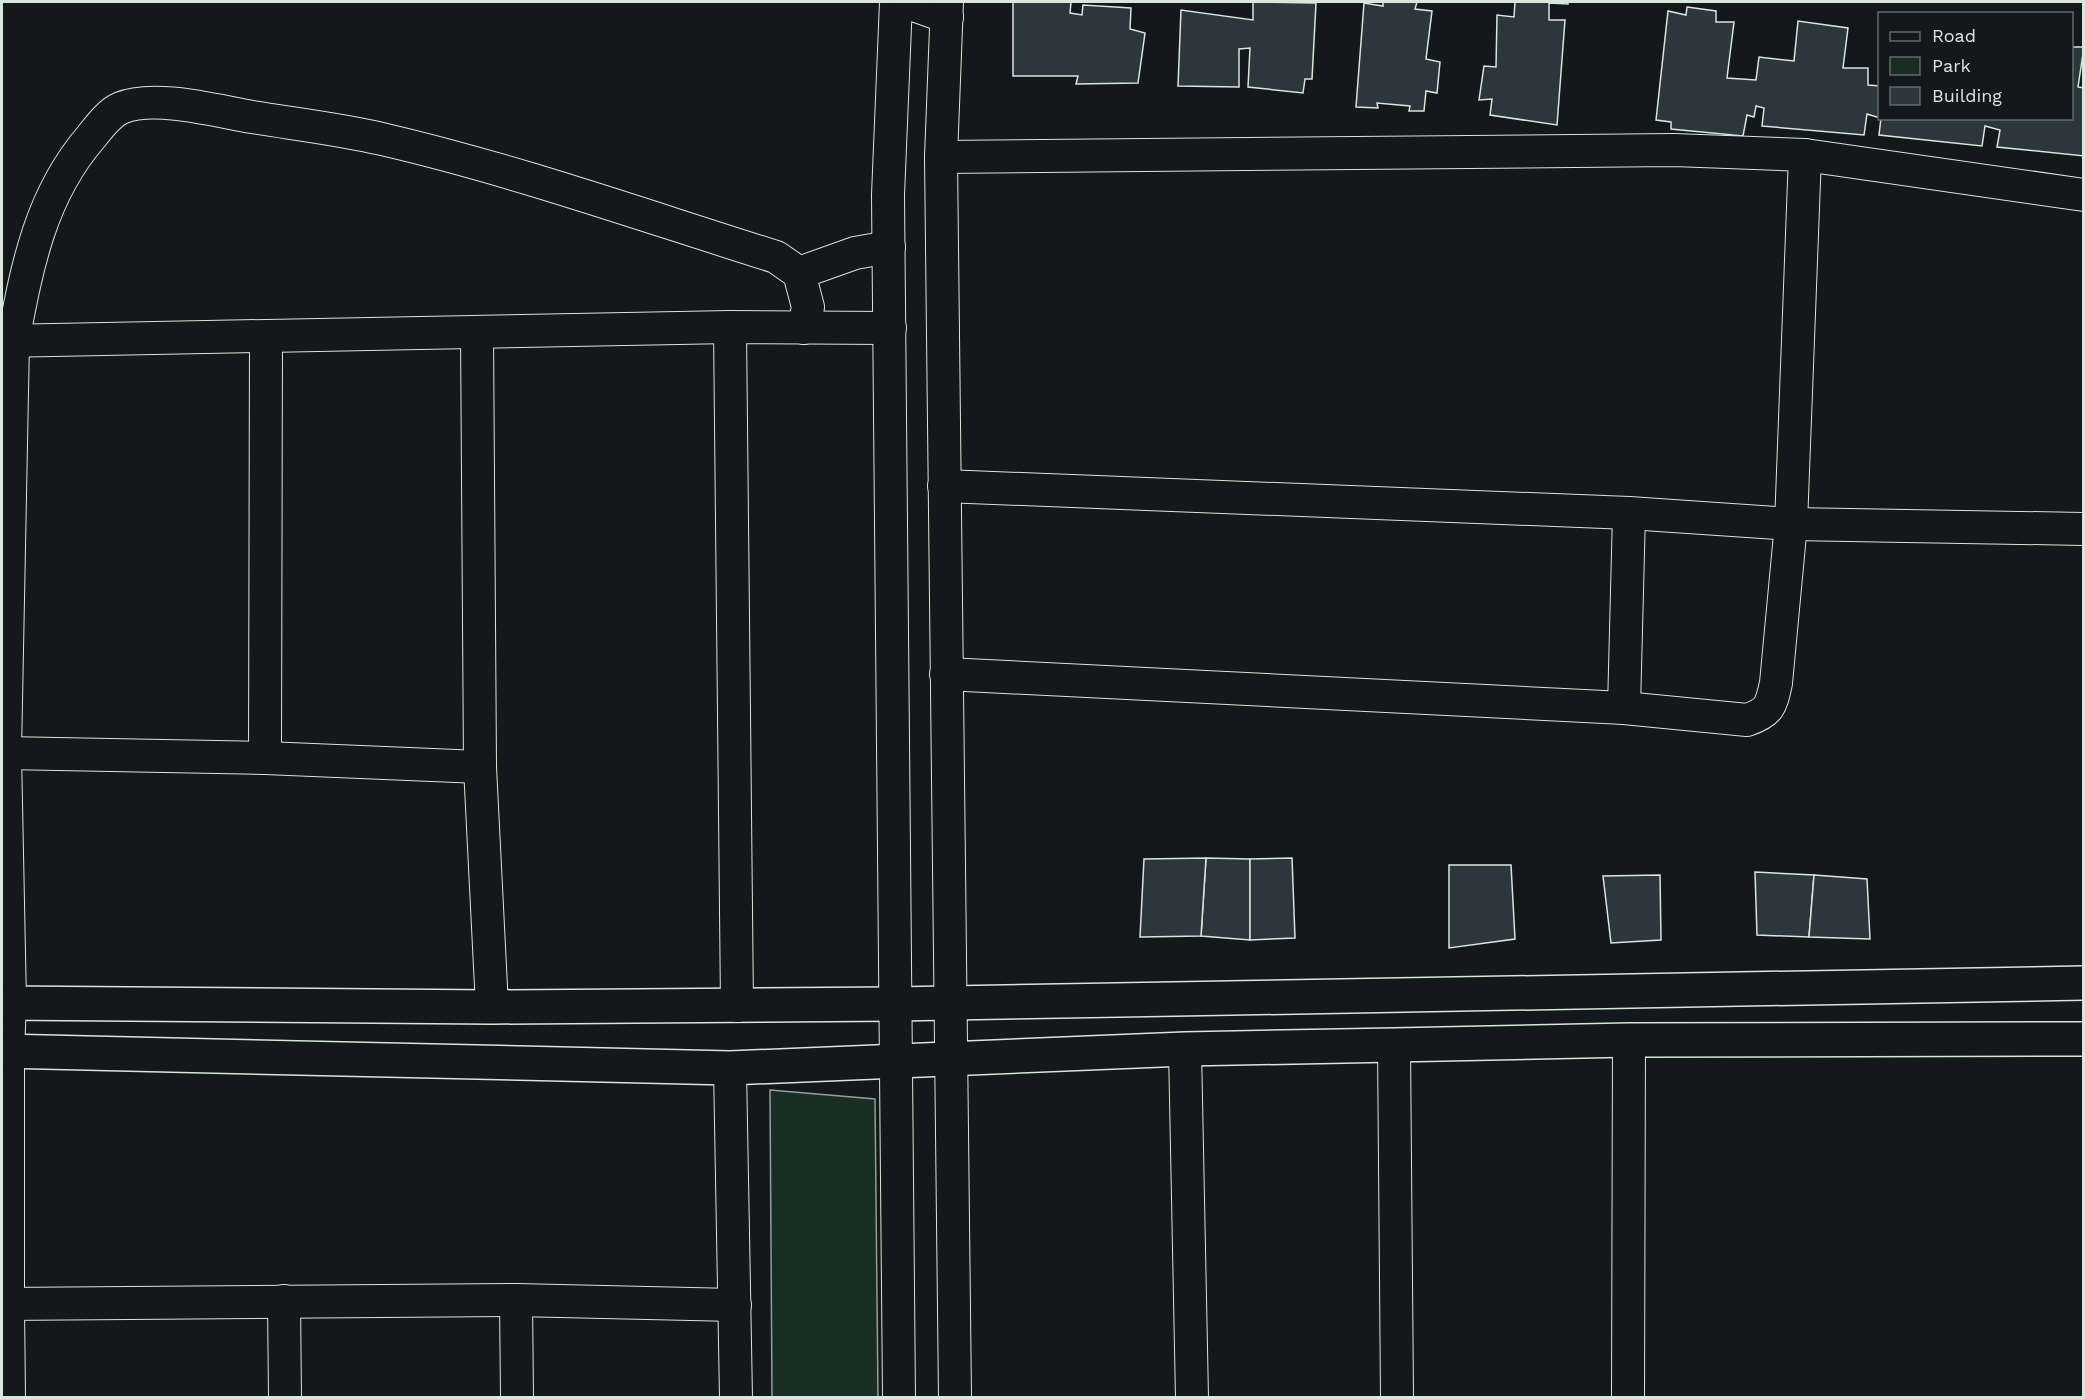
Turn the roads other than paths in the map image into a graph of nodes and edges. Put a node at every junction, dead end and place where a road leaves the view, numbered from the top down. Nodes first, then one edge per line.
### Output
1 (896, 2) edge
2 (905, 2) edge
3 (947, 9) edge
4 (1805, 155) junction
5 (941, 157) junction
6 (2084, 195) edge
7 (889, 248) junction
8 (799, 273) junction
9 (730, 327) junction
10 (890, 327) junction
11 (804, 328) junction
12 (477, 332) junction
13 (266, 337) junction
14 (7, 342) edge
15 (944, 486) junction
16 (1629, 513) junction
17 (1791, 524) junction
18 (2084, 529) edge
19 (946, 674) junction
20 (1624, 708) junction
21 (5, 753) junction
22 (265, 758) junction
23 (480, 767) junction
24 (2084, 983) edge
25 (6, 1003) edge
26 (952, 1003) junction
27 (895, 1004) junction
28 (737, 1006) junction
29 (492, 1007) junction
30 (2084, 1039) edge
31 (1629, 1040) junction
32 (1395, 1045) junction
33 (1185, 1050) junction
34 (5, 1051) edge
35 (951, 1059) junction
36 (896, 1062) junction
37 (730, 1068) junction
38 (516, 1300) junction
39 (284, 1301) junction
40 (4, 1304) edge
41 (735, 1305) junction
42 (9, 1398) edge
43 (285, 1398) edge
44 (517, 1398) edge
45 (736, 1398) edge
46 (898, 1398) edge
47 (955, 1398) edge
48 (1192, 1398) edge
49 (1397, 1398) edge
50 (1629, 1398) edge

1 - 7 street
2 - 3 street
3 - 5 street
4 - 5 street
4 - 6 street
4 - 17 street
5 - 15 street
7 - 8 street
7 - 10 street
8 - 11 street
8 - 14 street
9 - 11 street
9 - 12 street
9 - 28 street
10 - 11 street
10 - 27 street
12 - 13 street
12 - 23 street
13 - 14 street
13 - 22 street
14 - 21 street
15 - 16 street
15 - 19 street
16 - 17 street
16 - 20 street
17 - 18 street
17 - 20 street
19 - 20 street
19 - 26 street
21 - 22 street
21 - 25 street
22 - 23 street
23 - 29 street
24 - 26 street
25 - 29 street
25 - 34 street
26 - 27 street
26 - 35 street
27 - 28 street
27 - 36 street
28 - 29 street
30 - 31 street
31 - 32 street
31 - 50 street
32 - 33 street
32 - 49 street
33 - 35 street
33 - 48 street
34 - 37 street
34 - 40 street
35 - 36 street
35 - 47 street
36 - 37 street
36 - 46 street
37 - 41 street
38 - 39 street
38 - 41 street
38 - 44 street
39 - 40 street
39 - 43 street
40 - 42 street
41 - 45 street

